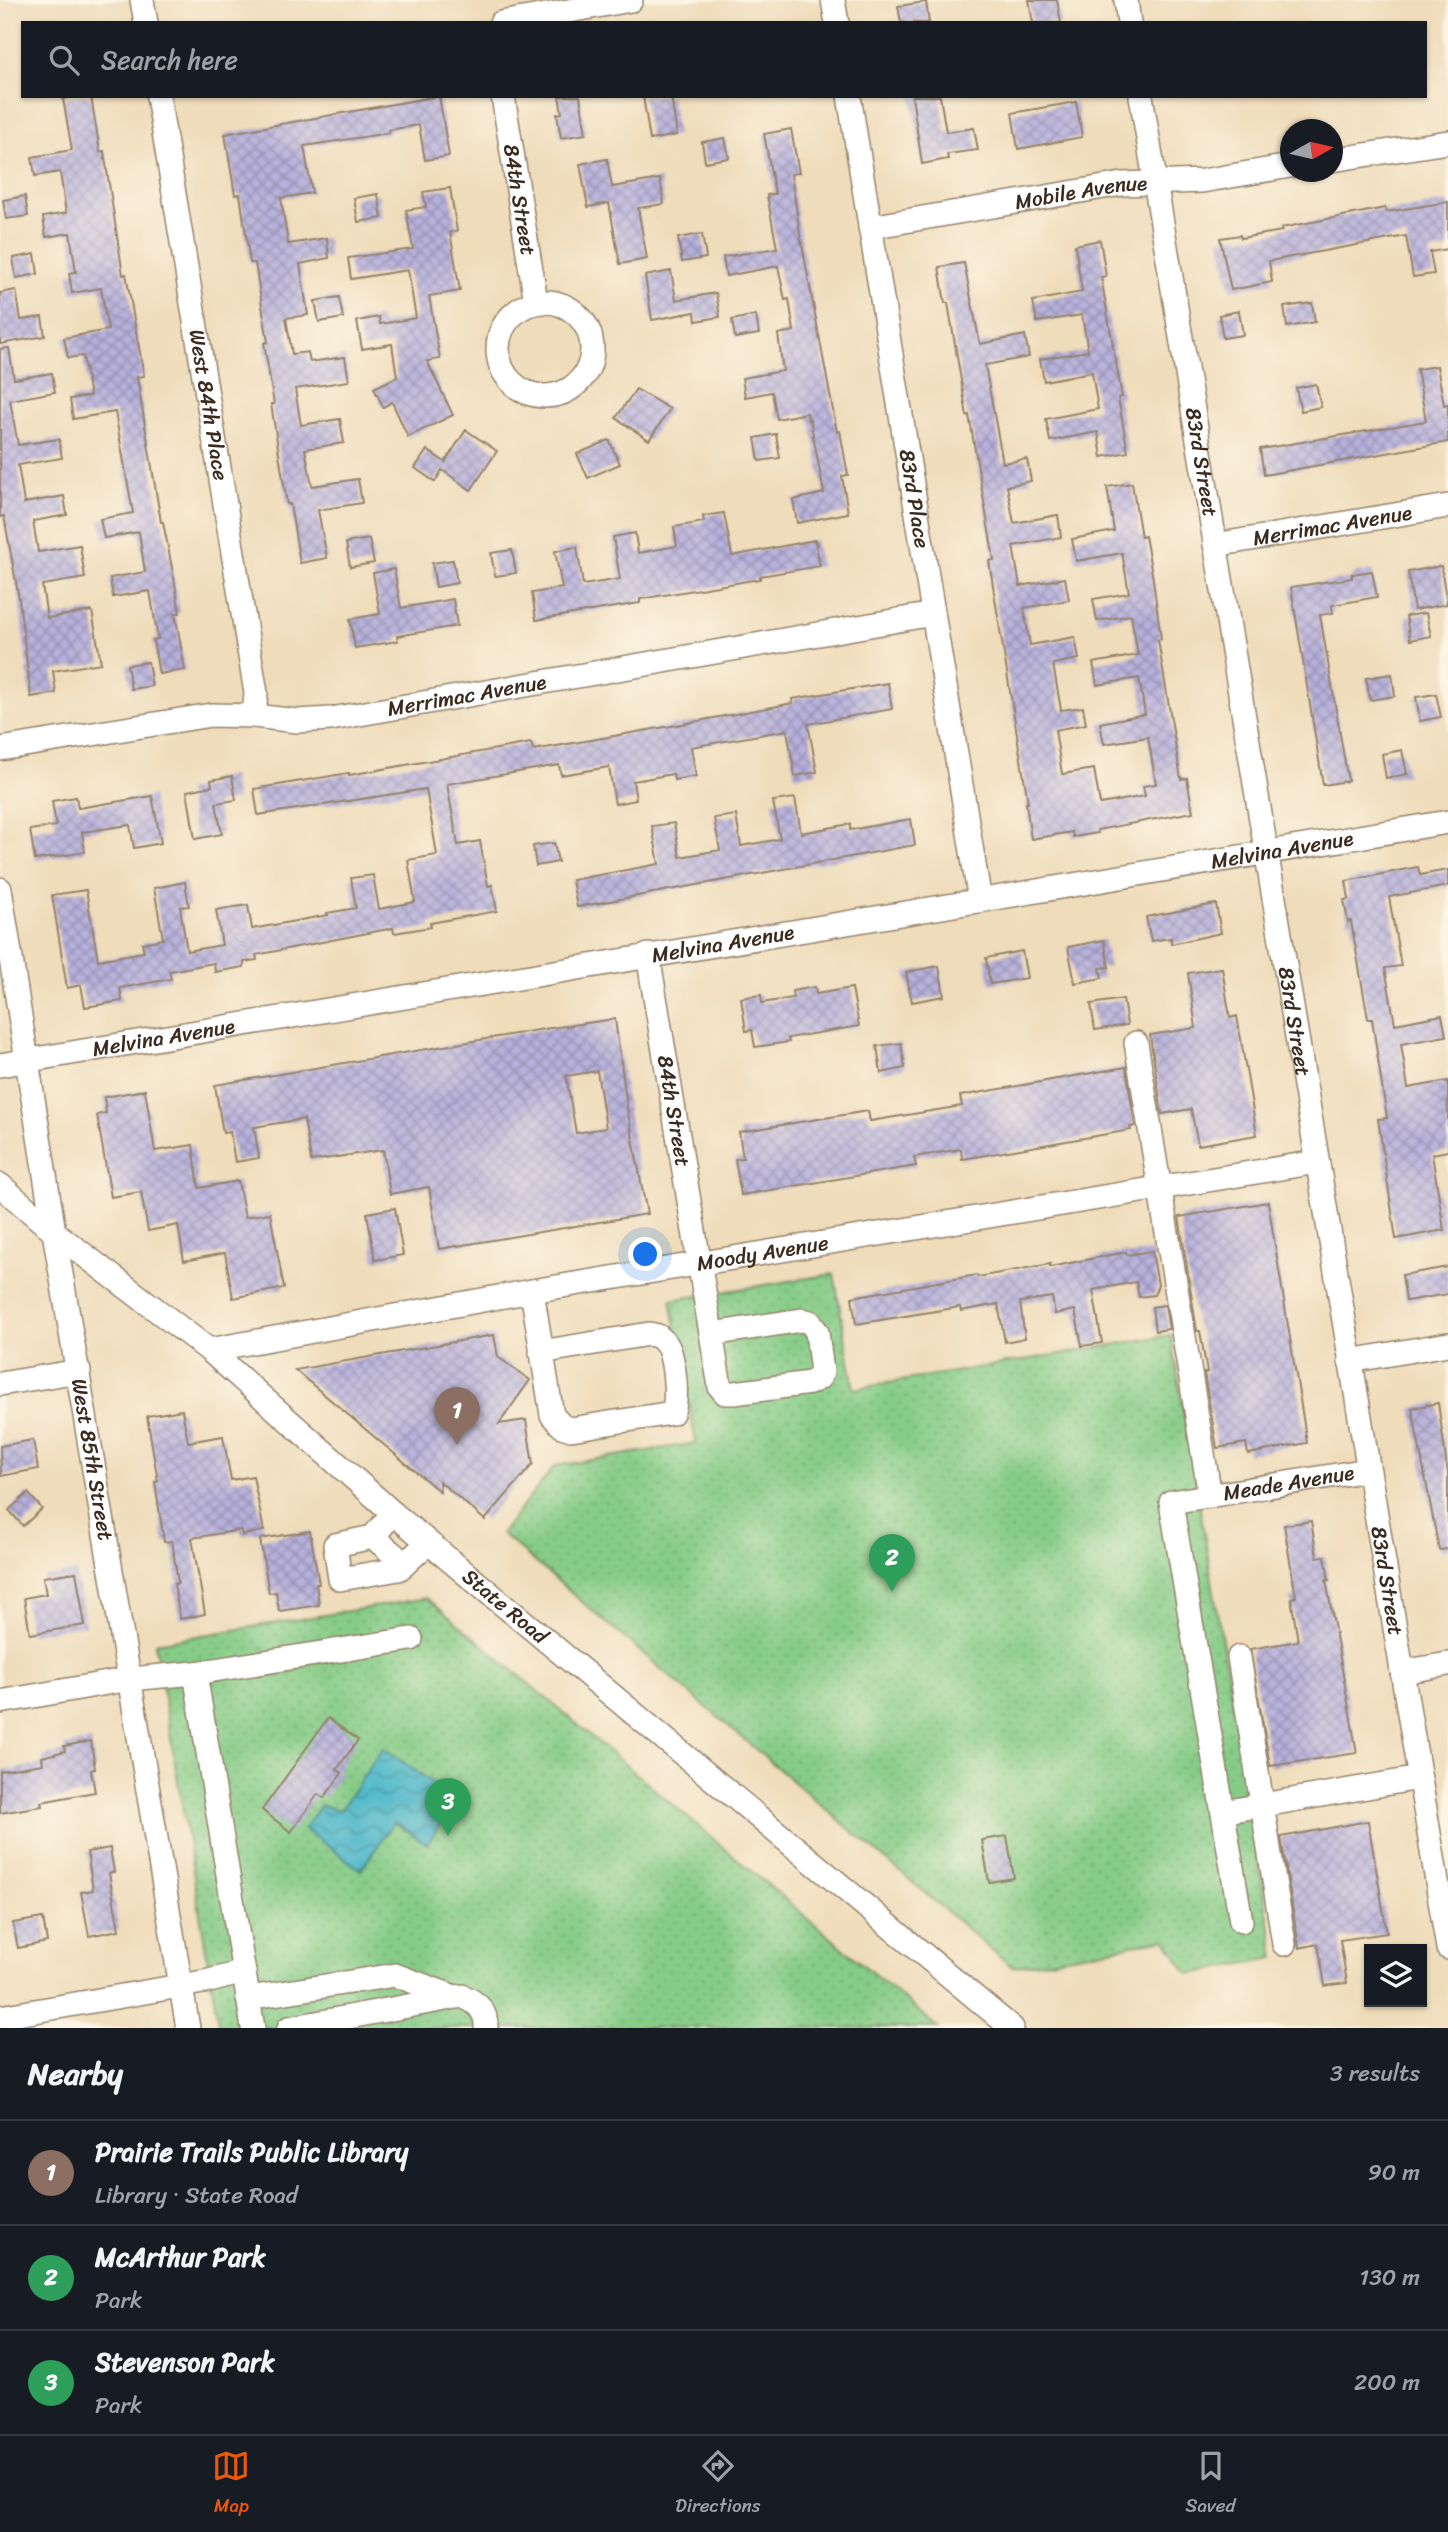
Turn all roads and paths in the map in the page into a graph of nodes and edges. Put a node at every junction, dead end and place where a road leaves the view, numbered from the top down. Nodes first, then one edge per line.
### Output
1 (142, 0) edge
2 (631, 0) edge
3 (833, 0) edge
4 (1126, 0) edge
5 (146, 21) edge
6 (512, 21) edge
7 (837, 21) edge
8 (1129, 21) edge
9 (158, 98) edge
10 (503, 98) edge
11 (849, 98) edge
12 (1142, 98) edge
13 (1448, 142) edge
14 (1343, 158) edge
15 (1280, 168) edge
16 (1156, 183) junction
17 (870, 227) junction
18 (536, 302) junction
19 (1448, 506) edge
20 (1215, 545) junction
21 (933, 614) junction
22 (254, 716) junction
23 (0, 749) edge
24 (1448, 822) edge
25 (1266, 854) junction
26 (0, 889) edge
27 (980, 901) junction
28 (648, 955) junction
29 (1136, 1043) dead end
30 (27, 1061) junction
31 (0, 1065) edge
32 (1317, 1162) junction
33 (0, 1185) edge
34 (1160, 1189) junction
35 (54, 1232) junction
36 (701, 1265) junction
37 (532, 1291) junction
38 (712, 1334) junction
39 (1448, 1344) edge
40 (209, 1350) junction
41 (541, 1352) junction
42 (1350, 1361) junction
43 (79, 1371) junction
44 (0, 1384) edge
45 (1368, 1469) junction
46 (1210, 1496) junction
47 (393, 1513) junction
48 (373, 1537) junction
49 (428, 1543) junction
50 (405, 1564) junction
51 (411, 1639) dead end
52 (1239, 1657) dead end
53 (1448, 1664) edge
54 (1402, 1672) junction
55 (195, 1673) junction
56 (130, 1679) junction
57 (0, 1702) edge
58 (1419, 1778) junction
59 (1262, 1805) junction
60 (1223, 1812) junction
61 (1241, 1921) dead end
62 (1284, 1944) dead end
63 (1448, 1948) edge
64 (244, 1972) junction
65 (181, 1986) junction
66 (452, 1996) junction
67 (248, 1998) junction
68 (0, 2017) edge
69 (188, 2028) edge
70 (253, 2028) edge
71 (289, 2028) edge
72 (486, 2028) edge
73 (1012, 2028) edge

1 - 5 street
2 - 6 street
3 - 7 street
4 - 8 street
9 - 22 street, West 84th Place
10 - 18 street, 84th Street
11 - 17 street, 83rd Place
12 - 16 street, 83rd Street
13 - 14 street
15 - 16 street, Mobile Avenue
16 - 17 street, Mobile Avenue
16 - 20 street, 83rd Street
17 - 21 street, 83rd Place
18 - 18 street
19 - 20 street, Merrimac Avenue
20 - 25 street, 83rd Street
21 - 22 street, Merrimac Avenue
21 - 27 street, 83rd Place
22 - 23 street, Merrimac Avenue
24 - 25 street, Melvina Avenue
25 - 27 street, Melvina Avenue
25 - 32 street, 83rd Street
26 - 30 street, West 85th Street
27 - 28 street, Melvina Avenue
28 - 30 street, Melvina Avenue
28 - 36 street, 84th Street
29 - 34 street
30 - 31 street, Melvina Avenue
30 - 35 street, West 85th Street
32 - 34 street, Moody Avenue
32 - 42 street, 83rd Street
33 - 35 street, State Road
34 - 36 street, Moody Avenue
34 - 46 street
35 - 40 street, State Road
35 - 43 street, West 85th Street
36 - 37 street, Moody Avenue
36 - 38 street, 84th Street
37 - 40 street, Moody Avenue
37 - 41 street
38 - 38 street, 84th Street
39 - 42 street
40 - 47 street, State Road
41 - 41 street
42 - 45 street, 83rd Street
43 - 44 street
43 - 56 street, West 85th Street
45 - 46 street, Meade Avenue
45 - 54 street, 83rd Street
46 - 60 street, Meade Avenue
47 - 48 street
47 - 49 street, State Road
48 - 50 street
48 - 50 street
49 - 50 street
49 - 73 street, State Road
51 - 55 street
52 - 59 street
53 - 54 street
54 - 58 street, 83rd Street
55 - 56 street
55 - 64 street
56 - 57 street
56 - 65 street, West 85th Street
58 - 59 street
58 - 63 street, 83rd Street
59 - 60 street
59 - 62 street
60 - 61 street
64 - 65 street
64 - 67 street
65 - 68 street
65 - 69 street, West 85th Street
66 - 67 street
66 - 71 street
66 - 72 street
67 - 70 street

